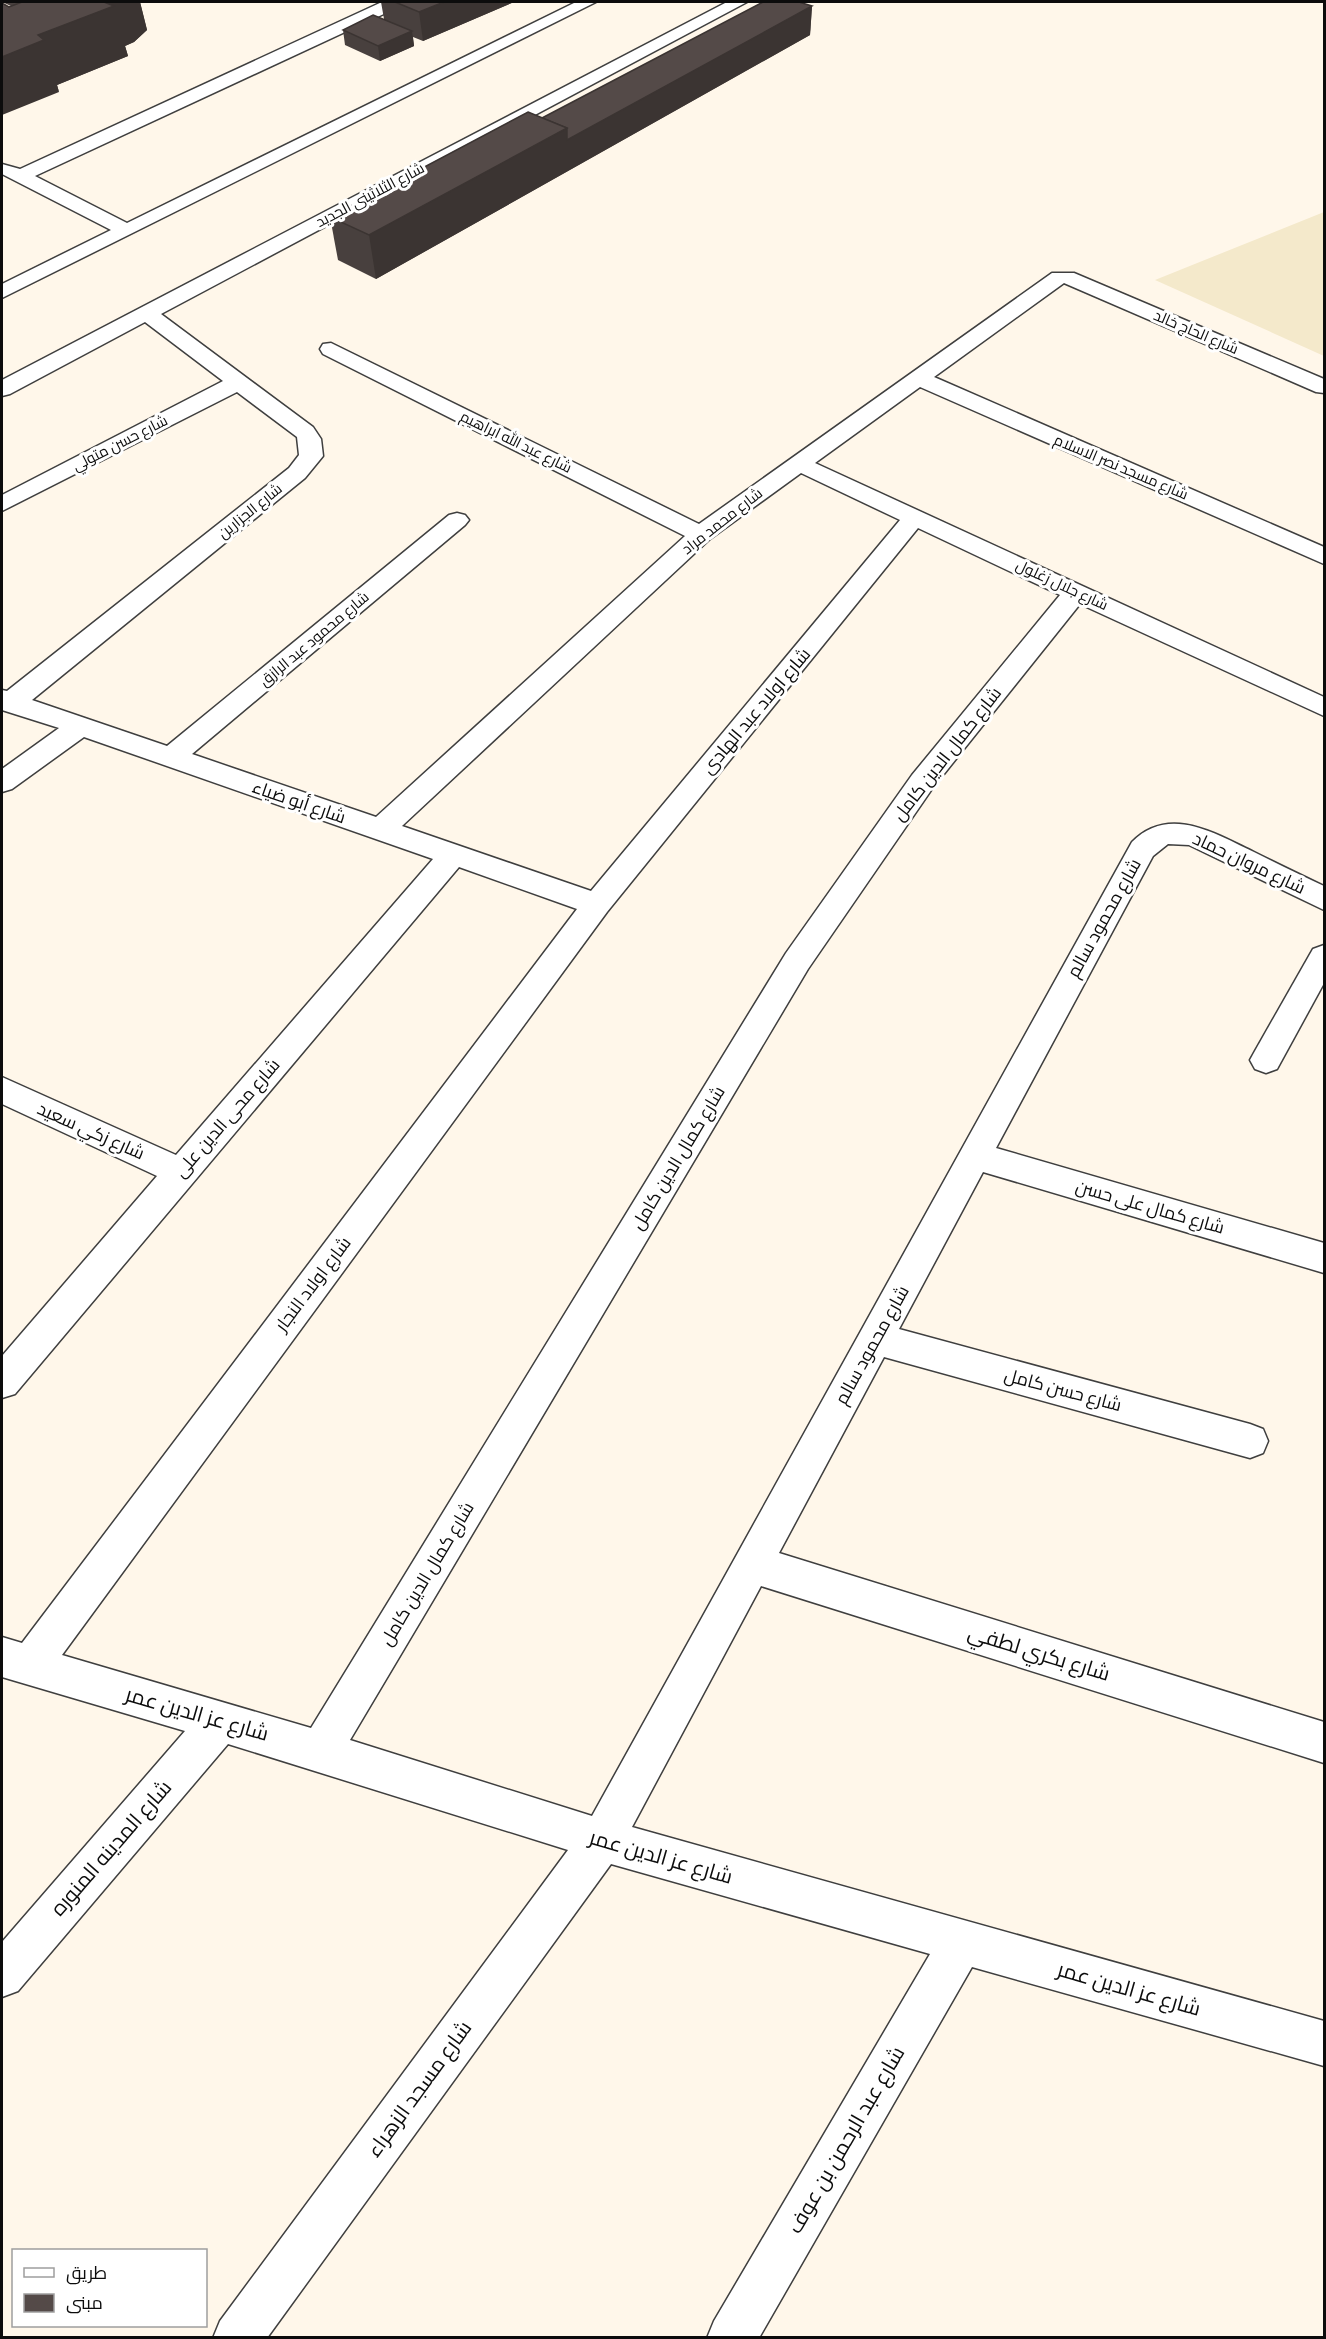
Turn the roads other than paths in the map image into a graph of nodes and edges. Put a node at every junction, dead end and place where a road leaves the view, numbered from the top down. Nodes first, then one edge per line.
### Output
1 (395, 2) edge
2 (588, 2) edge
3 (739, 2) edge
4 (2, 167) edge
5 (19, 176) junction
6 (126, 230) junction
7 (1067, 277) joint
8 (2, 292) edge
9 (146, 313) junction
10 (331, 350) dead end
11 (917, 378) junction
12 (239, 382) junction
13 (1324, 387) edge
14 (2, 389) edge
15 (799, 464) junction
16 (2, 504) edge
17 (915, 518) junction
18 (457, 520) dead end
19 (701, 534) junction
20 (1324, 556) edge
21 (1076, 592) junction
22 (6, 701) edge
23 (1324, 707) edge
24 (80, 727) junction
25 (170, 758) junction
26 (2, 782) edge
27 (380, 830) junction
28 (1142, 849) joint
29 (453, 855) junction
30 (1324, 899) edge
31 (597, 904) junction
32 (1324, 957) edge
33 (1266, 1060) dead end
34 (2, 1090) edge
35 (975, 1156) junction
36 (181, 1172) junction
37 (1324, 1258) edge
38 (875, 1339) junction
39 (2, 1382) edge
40 (1251, 1441) dead end
41 (753, 1564) junction
42 (16, 1661) edge
43 (221, 1721) junction
44 (1324, 1743) edge
45 (320, 1751) junction
46 (602, 1840) junction
47 (962, 1942) junction
48 (2, 1975) edge
49 (1324, 2044) edge
50 (238, 2337) edge
51 (731, 2337) edge

1 - 5 street
2 - 6 street
3 - 9 street, شارع الثلاثينى الجديد
4 - 5 street
5 - 6 street
6 - 8 street
7 - 11 street, شارع محمد مراد
7 - 13 street, شارع الحاج خالد
9 - 12 street, شارع الجزارين
9 - 14 street, شارع الثلاثينى الجديد
10 - 19 street, شارع عبد الله ابراهيم
11 - 15 street, شارع محمد مراد
11 - 20 street, شارع مسجد نصر الاسلام
12 - 16 street, شارع حسن متولي
12 - 22 street, شارع الجزارين
15 - 17 street, شارع جلال زغلول
15 - 19 street, شارع محمد مراد
17 - 21 street, شارع جلال زغلول
17 - 31 street, شارع اولاد عبد الهادى
18 - 25 street, شارع محمود عبد الرازق
19 - 27 street, شارع محمد مراد
21 - 23 street, شارع جلال زغلول
21 - 45 street, شارع كمال الدين كامل
22 - 24 street, شارع أبو ضياء
24 - 25 street, شارع أبو ضياء
24 - 26 street
25 - 27 street, شارع أبو ضياء
27 - 29 street, شارع أبو ضياء
28 - 30 street, شارع مروان حماد
28 - 35 street, شارع محمود سالم
29 - 31 street, شارع أبو ضياء
29 - 36 street, شارع محى الدين على
31 - 42 street, شارع اولاد النجار
32 - 33 street
34 - 36 street, شارع زكي سعيد
35 - 37 street, شارع كمال على حسن
35 - 38 street, شارع محمود سالم
36 - 39 street, شارع محى الدين على
38 - 40 street, شارع حسن كامل
38 - 41 street, شارع محمود سالم
41 - 44 street, شارع بكري لطفي
41 - 46 street, شارع محمود سالم
42 - 43 street, شارع عز الدين عمر
43 - 45 street, شارع عز الدين عمر
43 - 48 street, شارع المدينه المنوره
45 - 46 street, شارع عز الدين عمر
46 - 47 street, شارع عز الدين عمر
46 - 50 street, شارع مسجد الزهراء
47 - 49 street, شارع عز الدين عمر
47 - 51 street, شارع عبد الرحمن بن عوف

